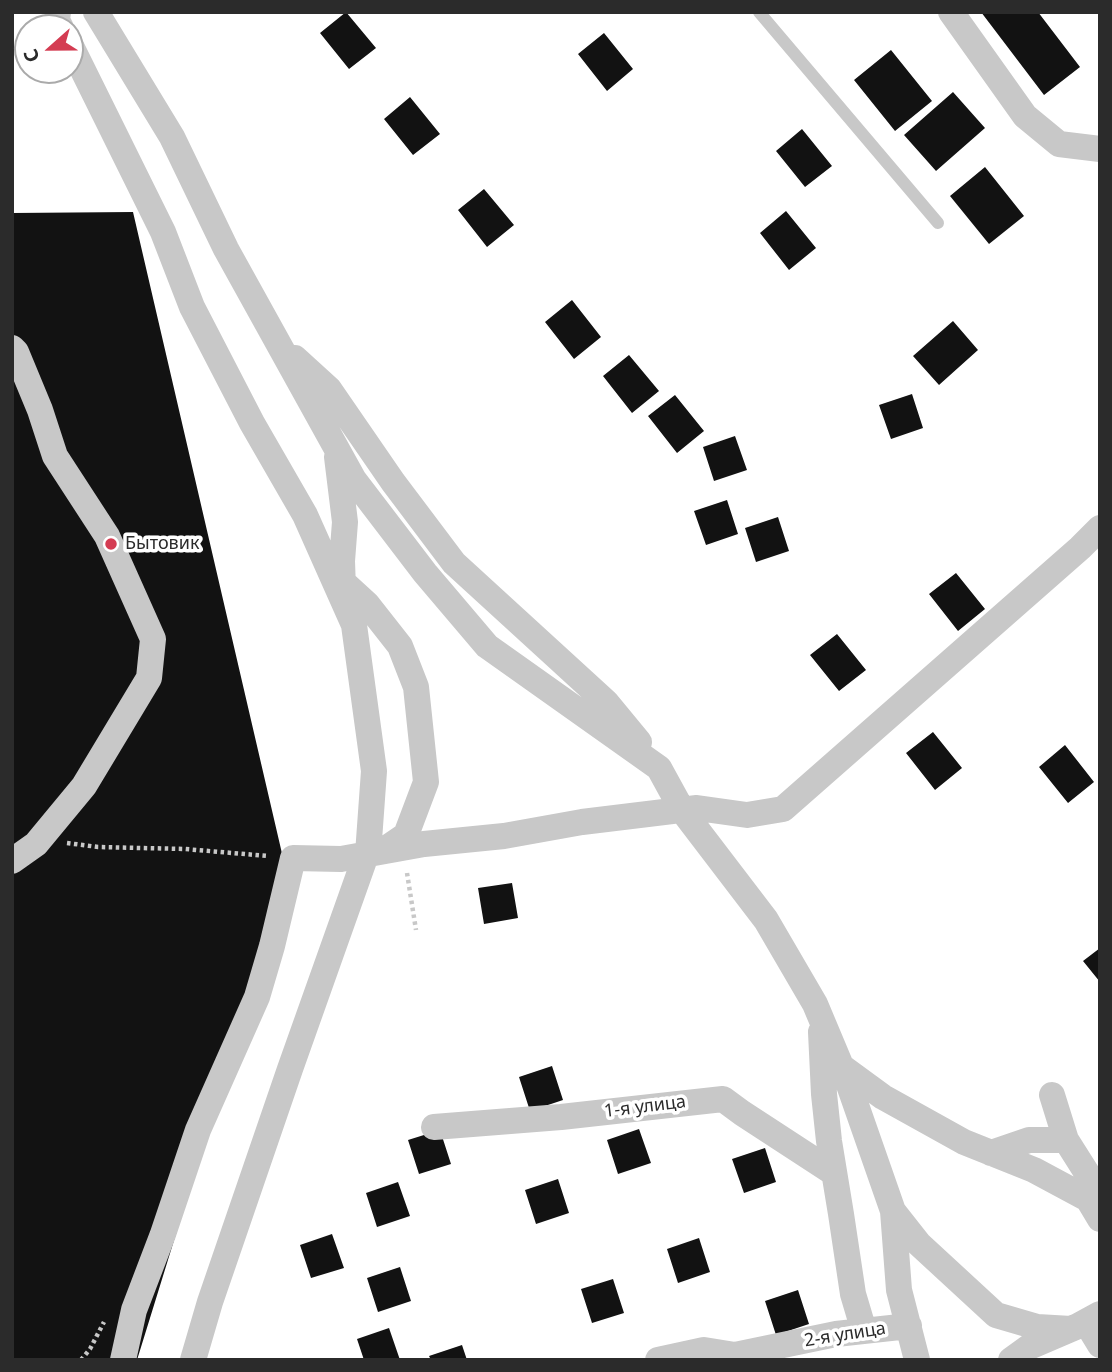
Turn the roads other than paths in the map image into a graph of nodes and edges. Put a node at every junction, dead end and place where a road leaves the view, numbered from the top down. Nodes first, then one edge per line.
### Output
1 (96, 12) edge
2 (760, 12) edge
3 (951, 12) edge
4 (84, 72) edge
5 (1100, 149) edge
6 (938, 223) dead end
7 (277, 340) junction
8 (12, 348) edge
9 (335, 445) junction
10 (1100, 528) edge
11 (343, 592) junction
12 (659, 768) junction
13 (682, 810) junction
14 (380, 852) junction
15 (12, 861) edge
16 (821, 1017) junction
17 (842, 1068) junction
18 (1052, 1095) dead end
19 (434, 1127) dead end
20 (1066, 1140) junction
21 (991, 1153) junction
22 (834, 1173) junction
23 (1094, 1209) edge
24 (893, 1211) junction
25 (1086, 1322) edge
26 (909, 1326) junction
27 (864, 1331) junction
28 (1100, 1345) edge
29 (123, 1360) edge
30 (193, 1360) edge
31 (658, 1360) edge
32 (917, 1360) edge
33 (1011, 1360) edge

1 - 7 street
2 - 6 lane
3 - 5 street
4 - 11 street
7 - 9 street
7 - 12 street
8 - 15 street
9 - 11 street
9 - 12 street
10 - 13 street
11 - 14 street
11 - 14 street
12 - 13 street
13 - 14 street
13 - 16 street
14 - 29 street
14 - 30 street
16 - 17 street
16 - 22 street
17 - 21 street
17 - 24 street
18 - 20 street
19 - 22 street, 1-я улица
20 - 21 street
20 - 23 street
21 - 23 street
22 - 27 street
24 - 25 street
24 - 26 street
25 - 28 street
25 - 33 street
26 - 27 street, 2-я улица
26 - 32 street
27 - 31 street, 2-я улица

